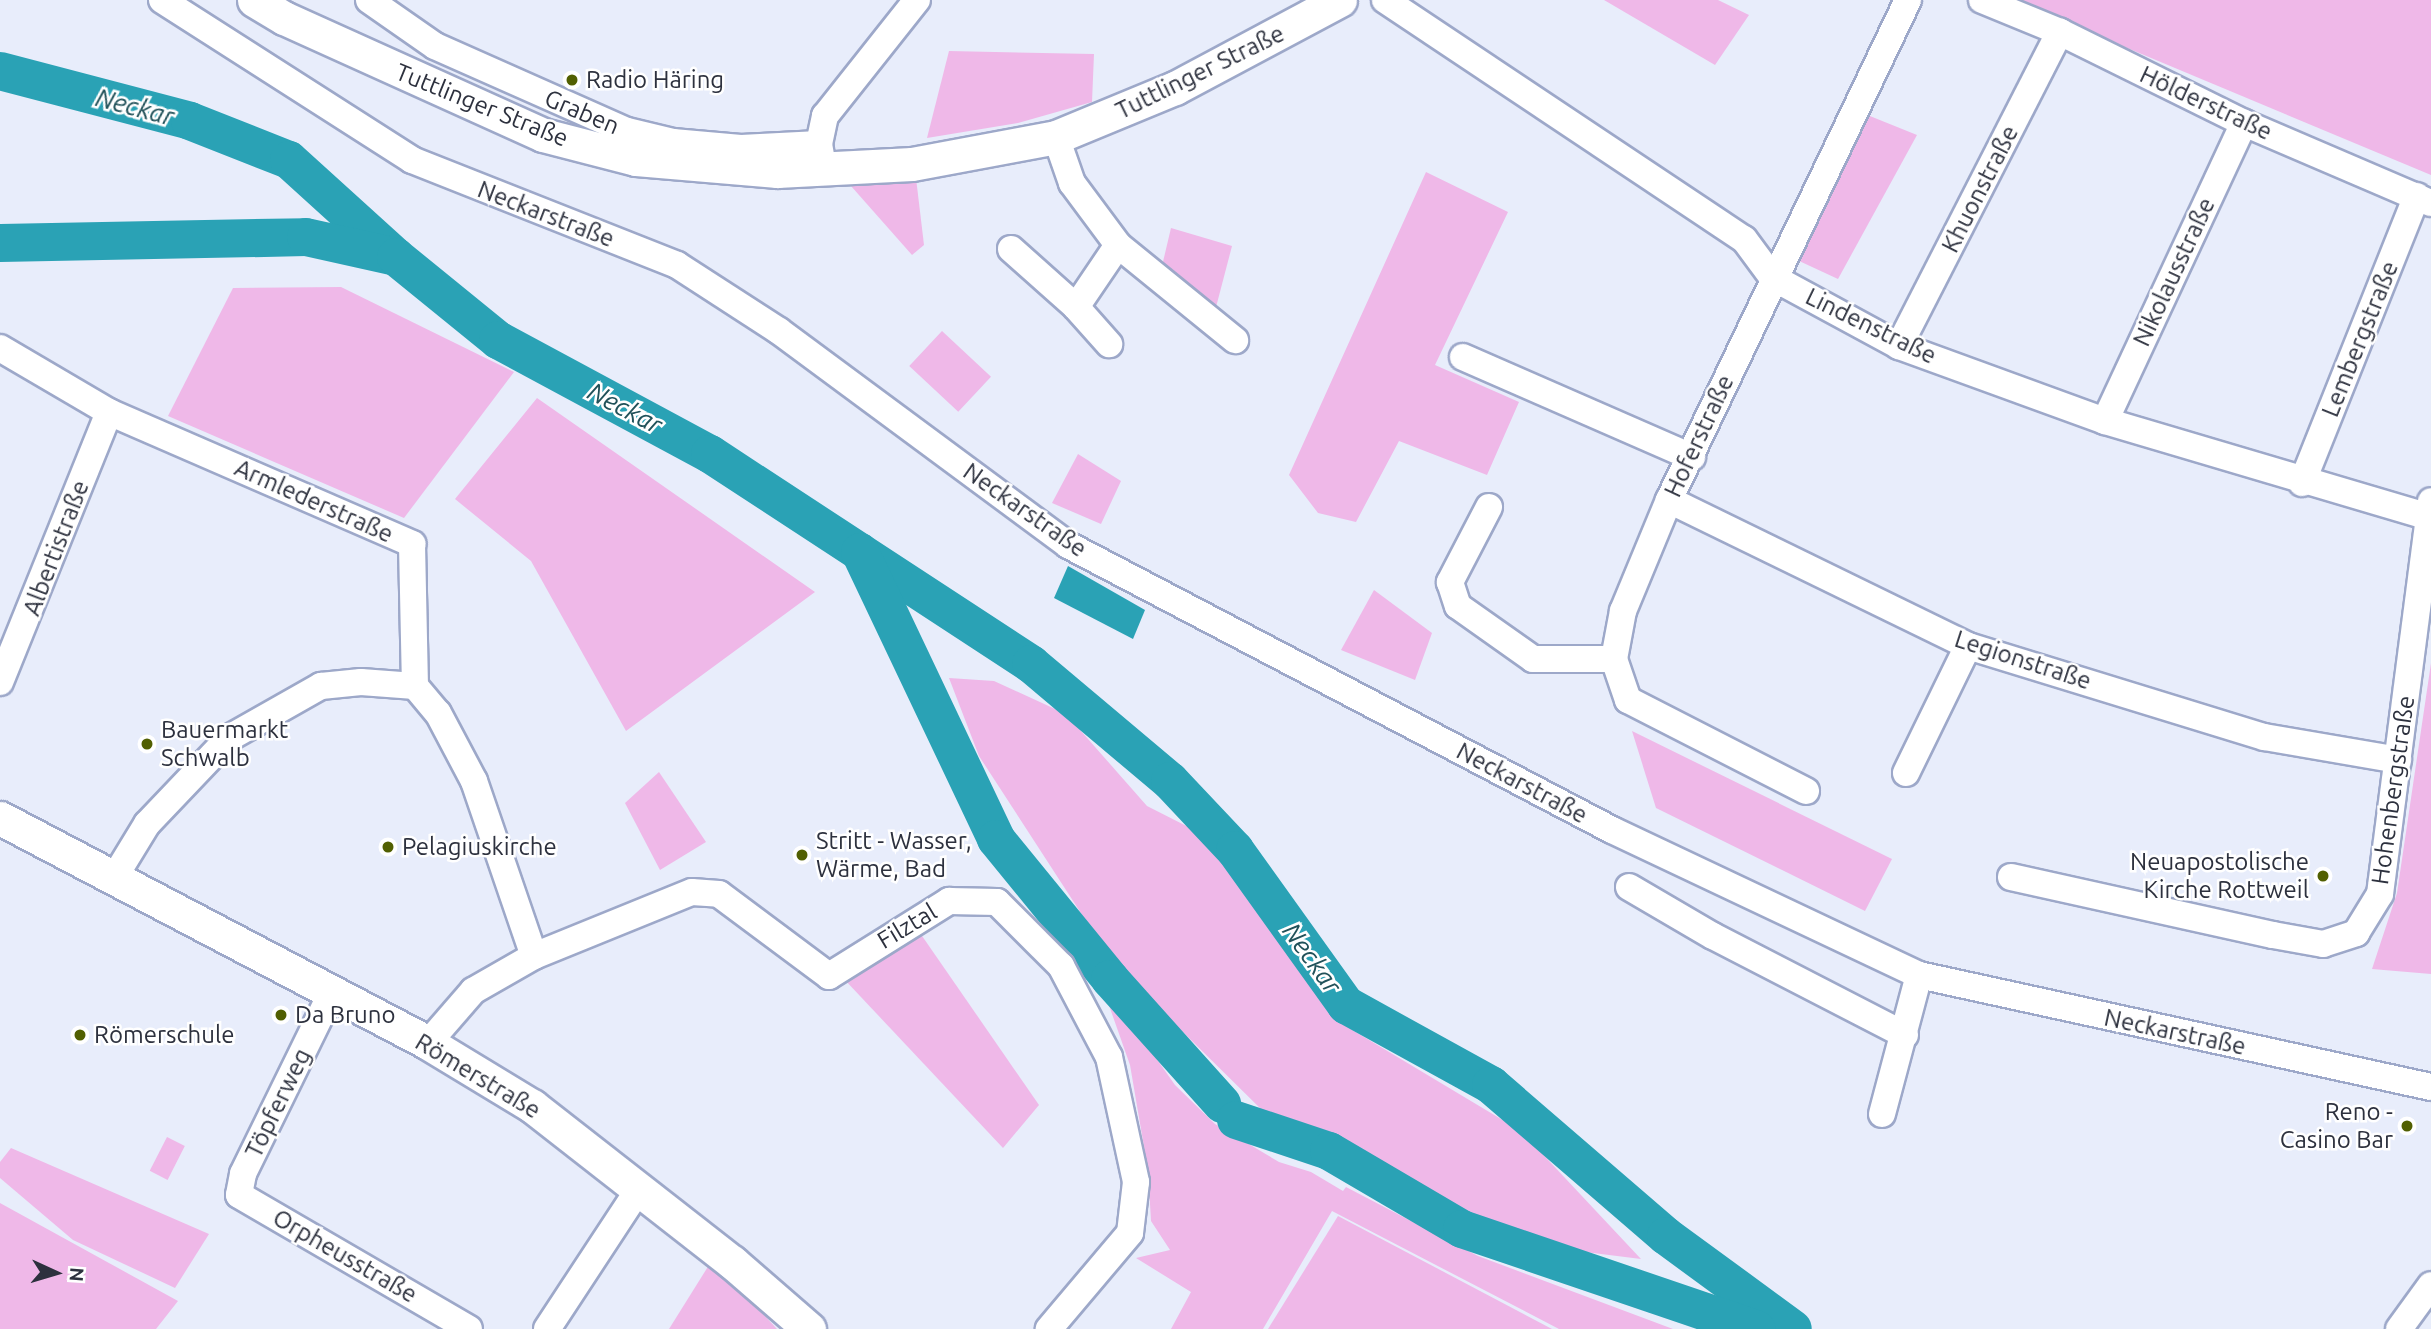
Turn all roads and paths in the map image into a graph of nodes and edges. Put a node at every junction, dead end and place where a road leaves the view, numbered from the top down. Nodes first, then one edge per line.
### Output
1 (162, 0) edge
2 (254, 0) edge
3 (369, 0) edge
4 (1340, 0) edge
5 (1385, 0) edge
6 (1908, 0) edge
7 (1982, 0) edge
8 (910, 2) edge
9 (2060, 32) junction
10 (2244, 123) junction
11 (1056, 137) junction
12 (821, 157) junction
13 (2424, 199) edge
14 (1118, 245) junction
15 (1011, 249) dead end
16 (1772, 276) junction
17 (1076, 307) junction
18 (1236, 341) dead end
19 (1109, 344) dead end
20 (1899, 346) junction
21 (0, 348) edge
22 (1463, 357) dead end
23 (109, 412) junction
24 (2105, 421) junction
25 (1692, 457) junction
26 (2302, 482) junction
27 (1669, 500) junction
28 (1489, 507) dead end
29 (2429, 508) edge
30 (1968, 646) junction
31 (1614, 659) junction
32 (0, 682) edge
33 (415, 686) junction
34 (2398, 760) junction
35 (1906, 773) dead end
36 (1806, 791) dead end
37 (0, 818) edge
38 (2011, 877) dead end
39 (114, 878) junction
40 (1629, 887) dead end
41 (534, 956) junction
42 (1919, 975) junction
43 (331, 994) junction
44 (1905, 1035) junction
45 (428, 1043) junction
46 (2431, 1087) edge
47 (1882, 1114) dead end
48 (243, 1174) joint
49 (639, 1189) junction
50 (2431, 1286) edge
51 (469, 1329) edge
52 (547, 1329) edge
53 (809, 1329) edge
54 (1049, 1329) edge
55 (2399, 1329) edge

1 - 42 street, Neckarstraße
2 - 12 street, Tuttlinger Straße
3 - 12 street, Graben
4 - 11 street, Tuttlinger Straße
5 - 16 street, Lindenstraße
6 - 16 street, Hoferstraße
7 - 9 street, Hölderstraße
8 - 12 street
9 - 10 street, Hölderstraße
9 - 20 street, Khuonstraße
10 - 13 street, Hölderstraße
10 - 24 street, Nikolausstraße
11 - 12 street, Tuttlinger Straße
11 - 14 street
13 - 26 street, Lembergstraße
14 - 17 street
14 - 18 street
15 - 17 street
16 - 20 street, Lindenstraße
16 - 25 street, Hoferstraße
17 - 19 street
20 - 24 street, Lindenstraße
21 - 23 street, Armlederstraße
22 - 25 street
23 - 32 street, Albertistraße
23 - 33 street, Armlederstraße
24 - 26 street, Lindenstraße
25 - 27 street, Hoferstraße
26 - 29 street, Lindenstraße
27 - 30 street, Legionstraße
27 - 31 street, Hoferstraße
28 - 31 street
29 - 34 street, Hohenbergstraße
30 - 34 street, Legionstraße
30 - 35 street
31 - 36 street, Hoferstraße
33 - 39 street
33 - 41 street
34 - 38 street, Hohenbergstraße
37 - 39 street, Römerstraße
39 - 43 street, Römerstraße
40 - 44 street
41 - 45 street
41 - 54 street, Filztal
42 - 44 street
42 - 46 street, Neckarstraße
43 - 45 street, Römerstraße
43 - 48 street, Töpferweg
44 - 47 street
45 - 49 street, Römerstraße
48 - 51 street, Orpheusstraße
49 - 52 street
49 - 53 street, Römerstraße
50 - 55 street

